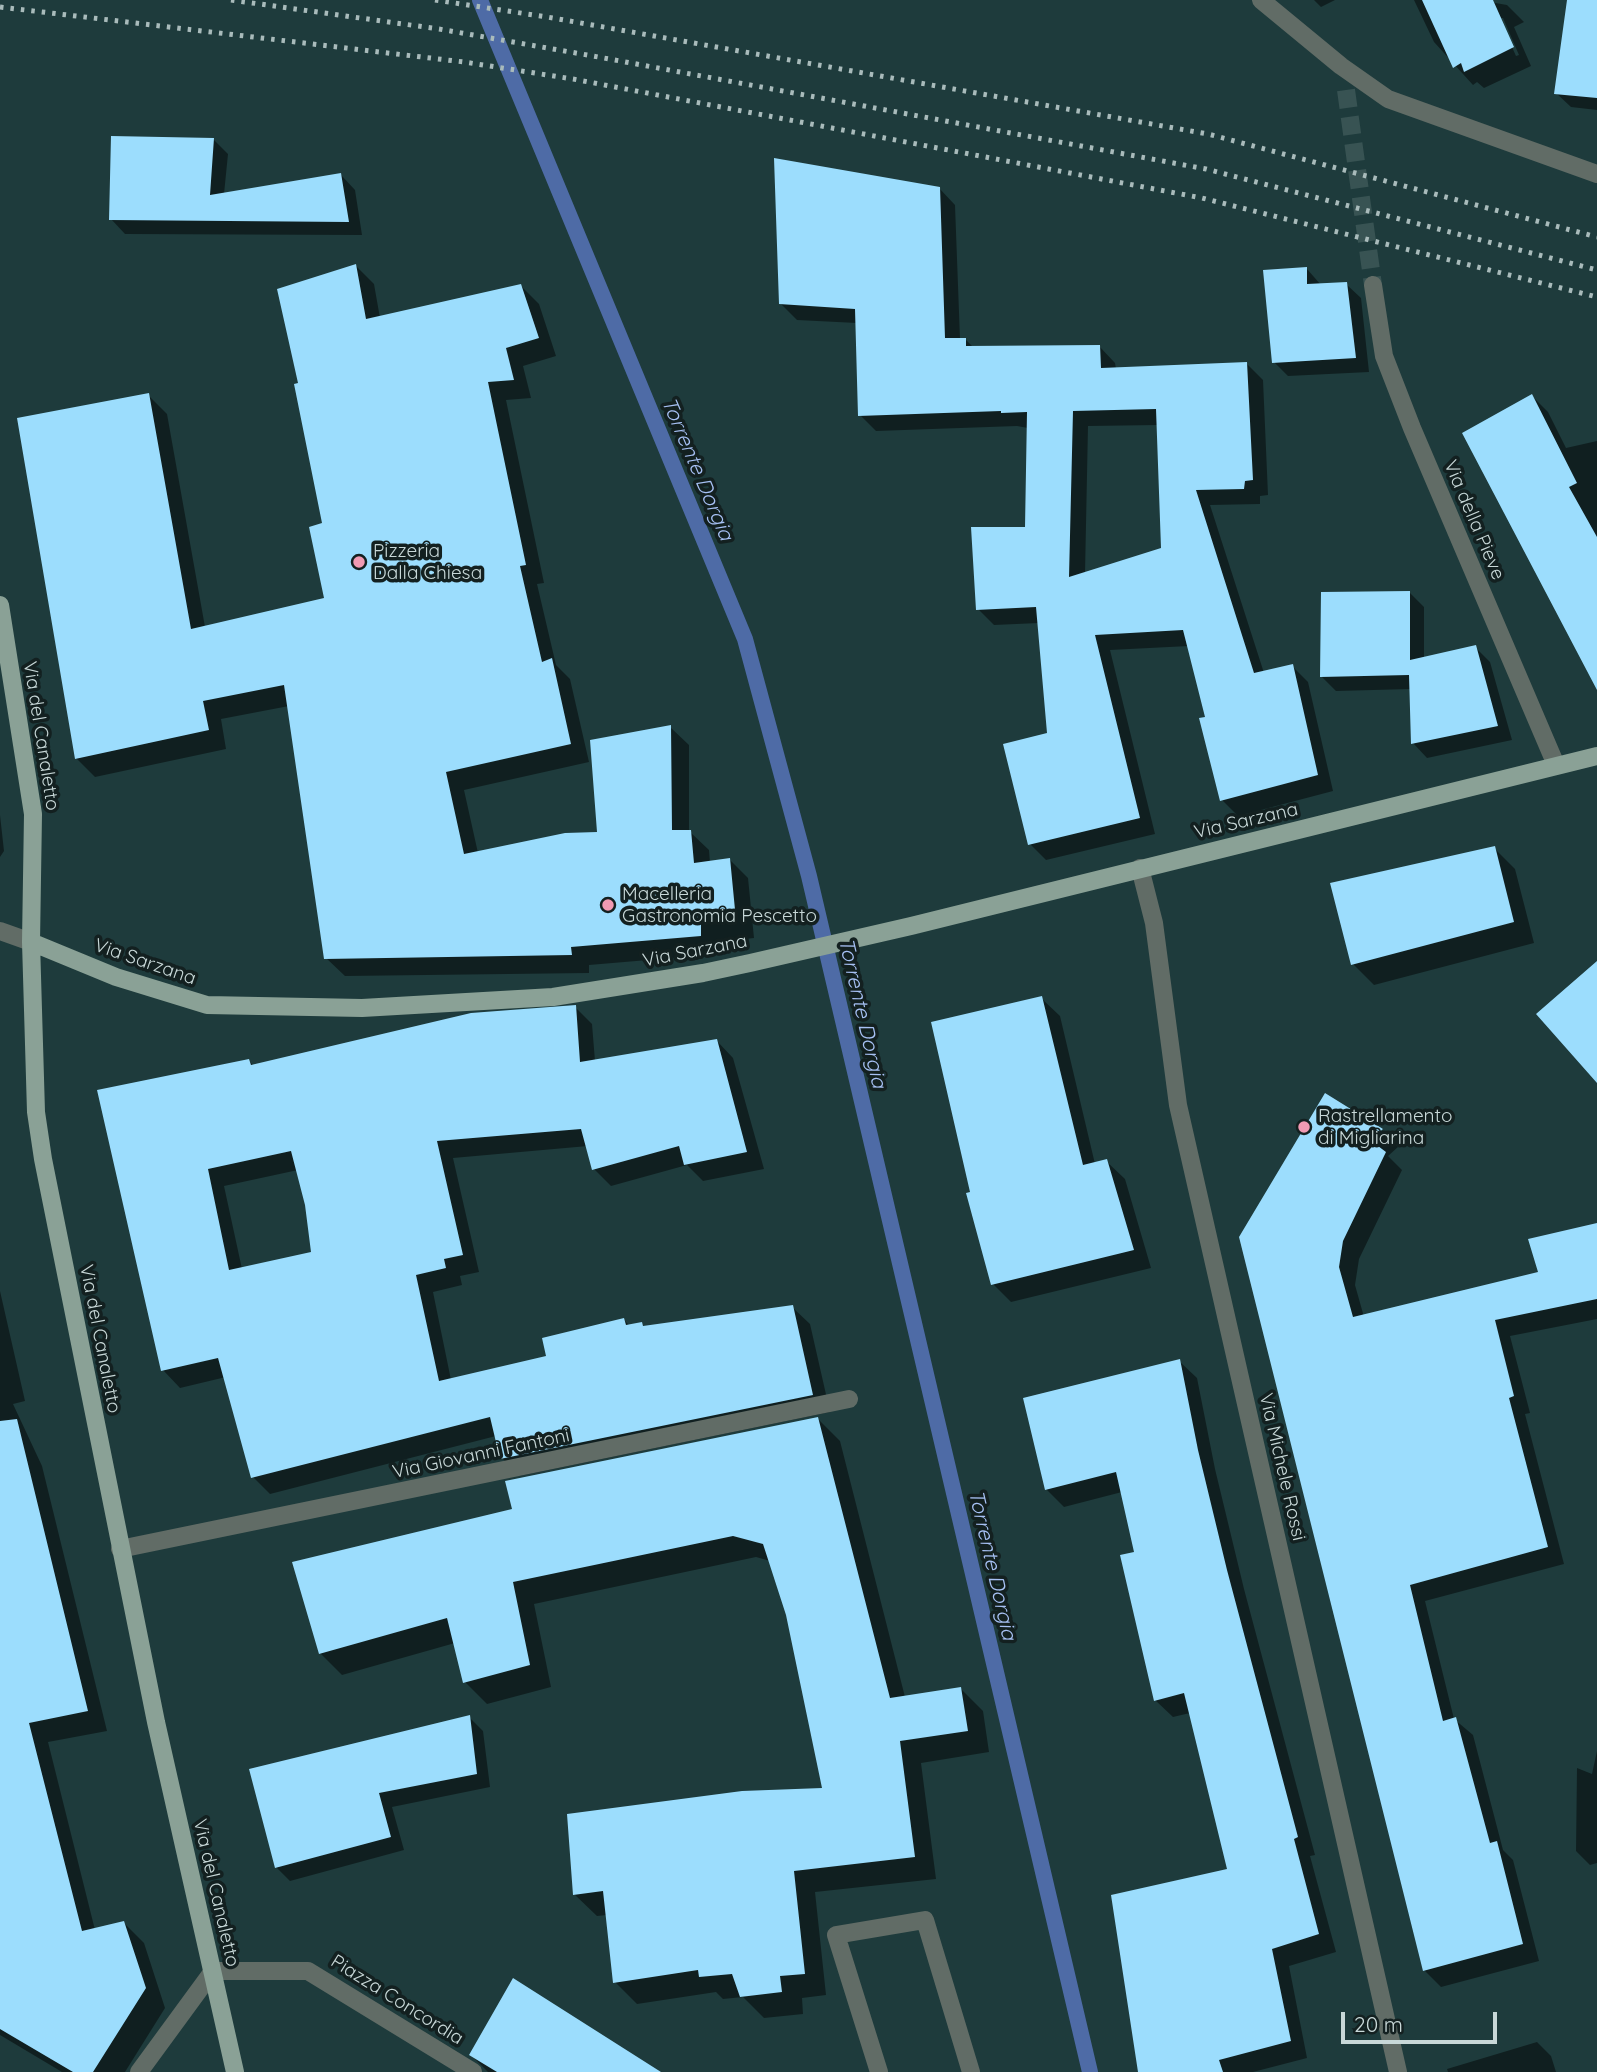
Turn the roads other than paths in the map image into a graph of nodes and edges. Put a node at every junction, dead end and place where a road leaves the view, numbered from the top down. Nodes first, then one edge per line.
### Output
1 (1261, 0) edge
2 (1341, 66) junction
3 (1346, 90) tunnel mouth
4 (1597, 174) edge
5 (1373, 285) tunnel mouth
6 (0, 605) edge
7 (1597, 756) edge
8 (1556, 765) junction
9 (1140, 868) junction
10 (0, 931) edge
11 (31, 942) junction
12 (849, 1399) dead end
13 (120, 1549) junction
14 (213, 1971) junction
15 (139, 2072) edge
16 (235, 2072) edge
17 (473, 2072) edge
18 (879, 2072) edge
19 (971, 2072) edge
20 (1398, 2072) edge

1 - 2 street
2 - 3 street
2 - 4 street
5 - 8 street, Via della Pieve
6 - 11 main road, Via del Canaletto
7 - 8 main road, Via Sarzana
8 - 9 main road, Via Sarzana
9 - 11 main road, Via Sarzana
9 - 20 street, Via Michele Rossi
10 - 11 street, Via Sarzana
11 - 13 main road, Via del Canaletto
12 - 13 street, Via Giovanni Fantoni
13 - 14 main road, Via del Canaletto
14 - 15 street
14 - 16 main road, Via del Canaletto
14 - 17 street, Piazza Concordia
18 - 19 street

